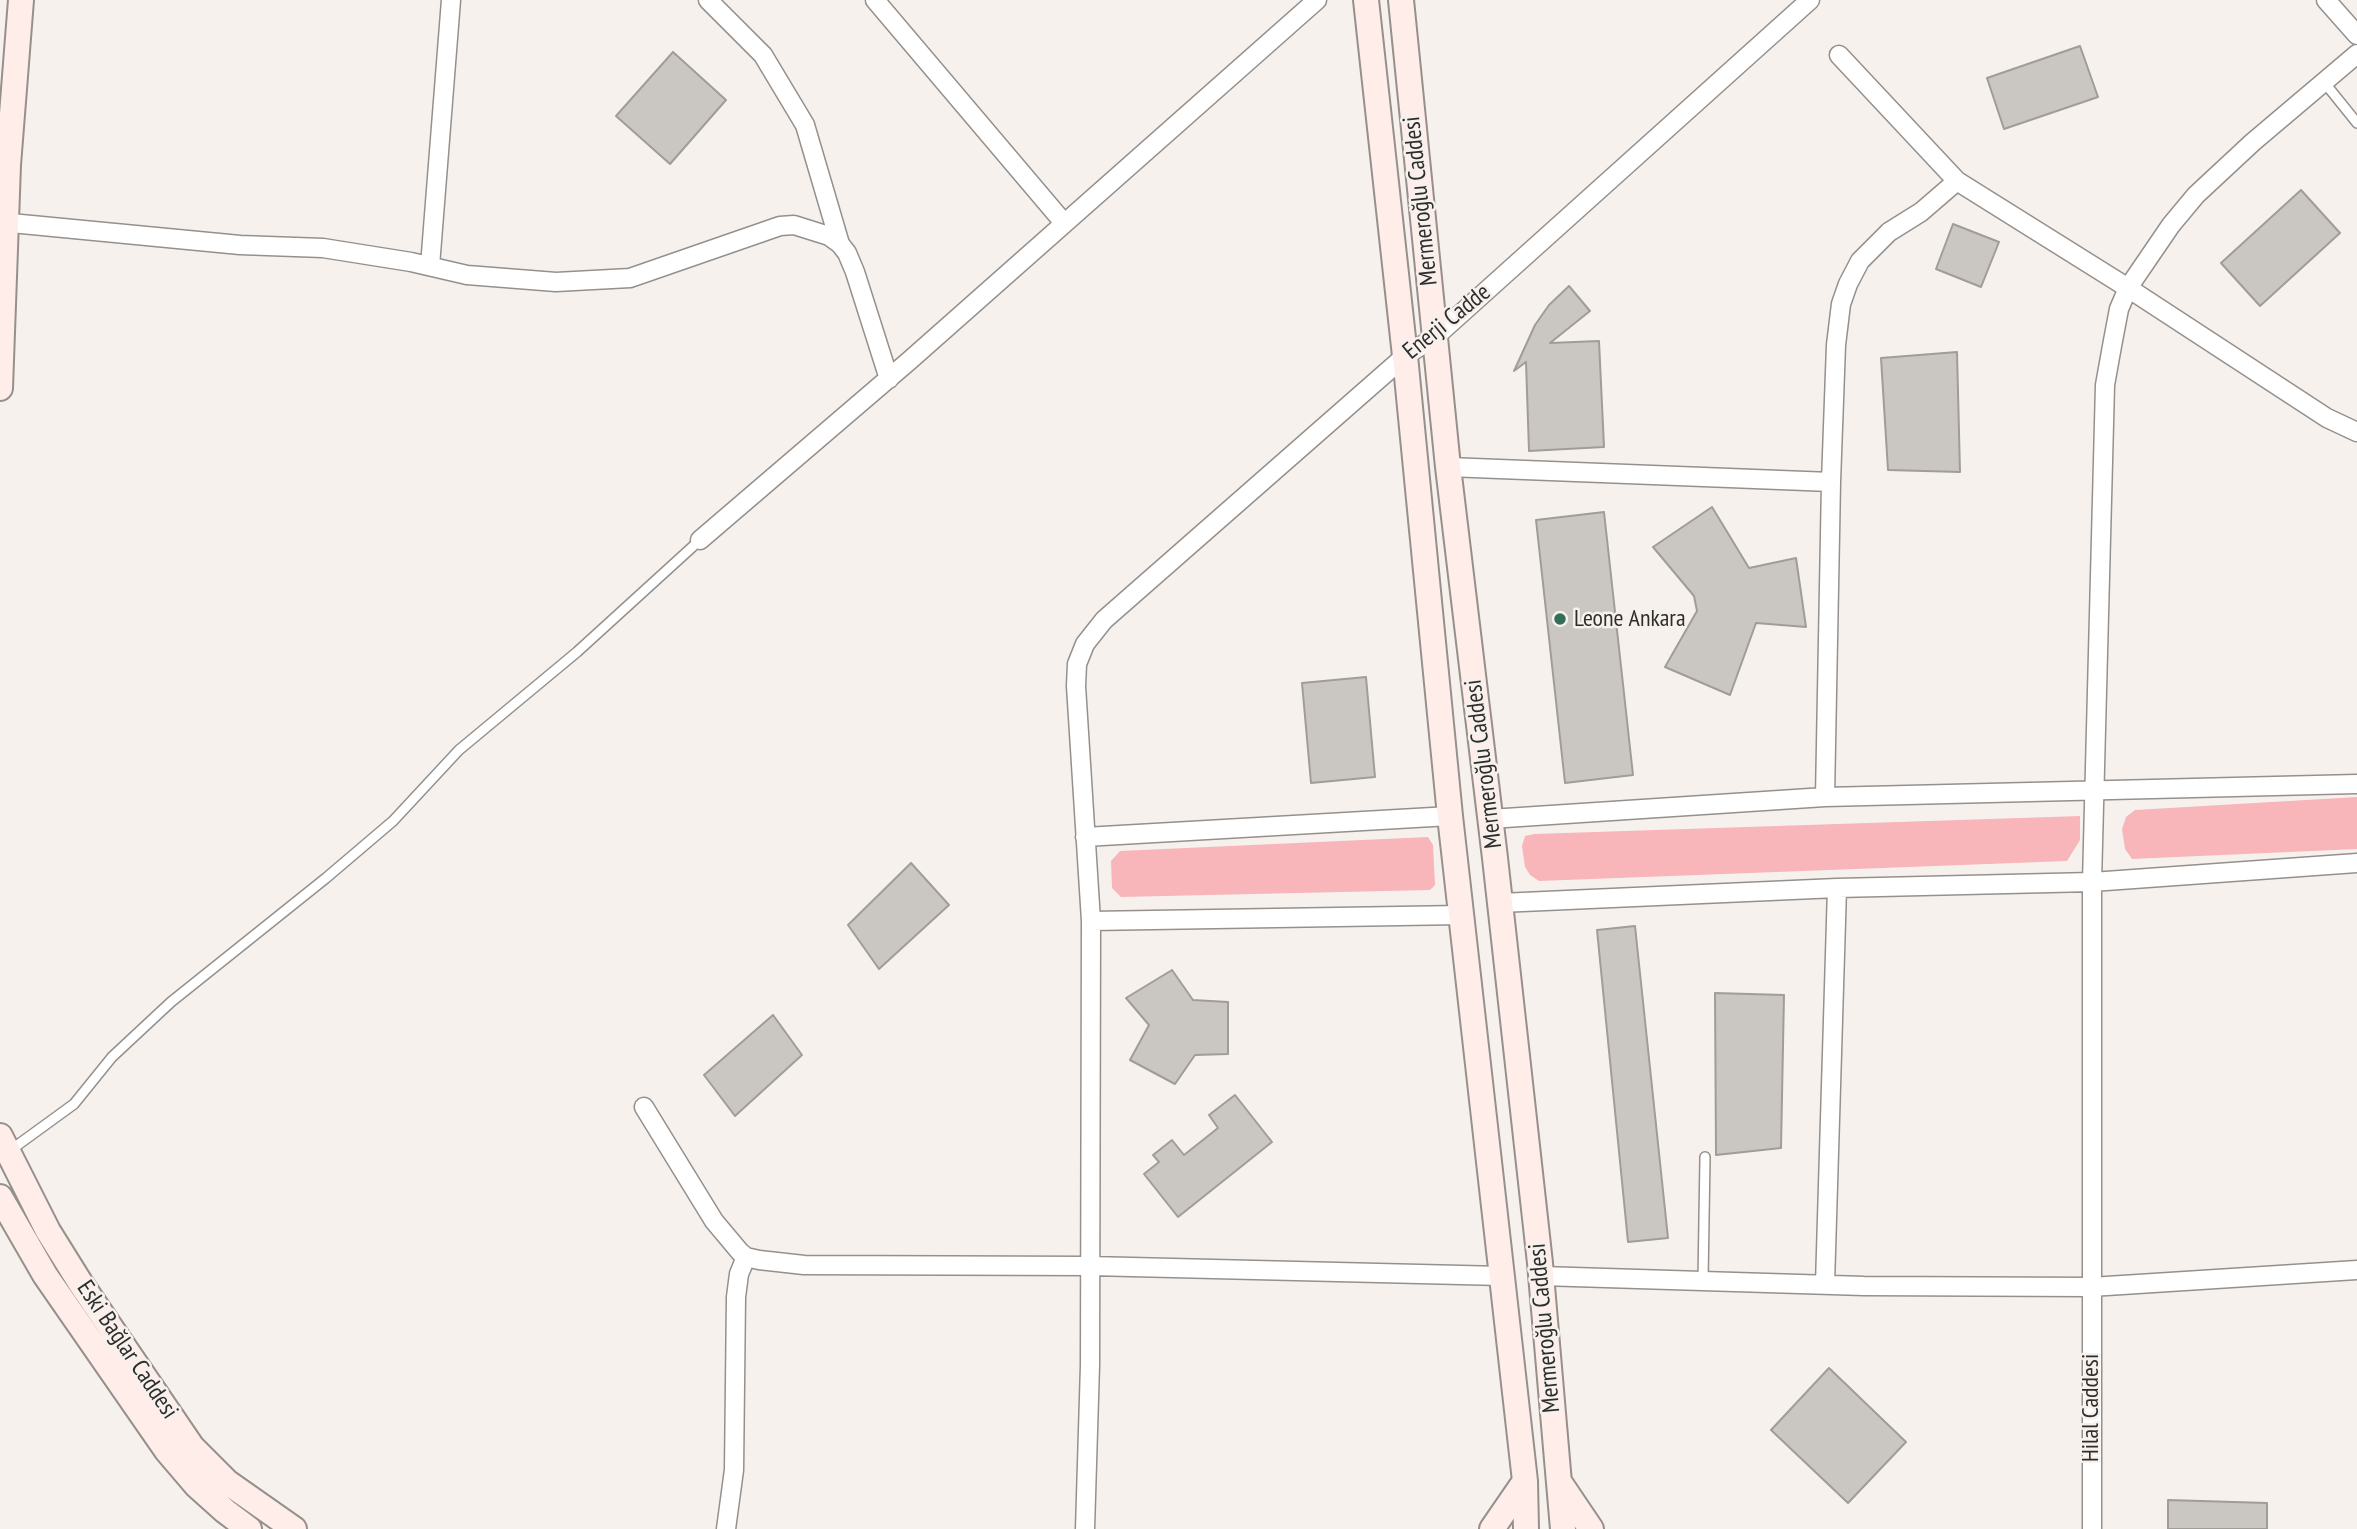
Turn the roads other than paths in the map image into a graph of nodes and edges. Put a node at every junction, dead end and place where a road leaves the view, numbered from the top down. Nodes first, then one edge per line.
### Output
1 (21, 0) edge
2 (451, 0) edge
3 (708, 0) edge
4 (875, 0) edge
5 (1317, 0) edge
6 (1366, 0) edge
7 (1401, 0) edge
8 (1810, 0) edge
9 (2326, 0) edge
10 (2357, 35) edge
11 (2357, 54) edge
12 (1839, 55) dead end
13 (2324, 82) junction
14 (2357, 123) edge
15 (1957, 181) junction
16 (3, 222) edge
17 (1064, 223) junction
18 (840, 244) junction
19 (430, 266) junction
20 (2127, 288) junction
21 (1435, 337) junction
22 (1405, 356) junction
23 (889, 379) junction
24 (0, 388) edge
25 (2357, 432) edge
26 (1448, 467) junction
27 (1831, 482) junction
28 (701, 540) joint
29 (2357, 784) edge
30 (2094, 791) junction
31 (1825, 797) junction
32 (1450, 816) junction
33 (1490, 819) junction
34 (1085, 837) junction
35 (2357, 863) edge
36 (2092, 881) junction
37 (1837, 888) junction
38 (1500, 904) junction
39 (1461, 915) junction
40 (1091, 922) junction
41 (644, 1107) dead end
42 (4, 1145) edge
43 (1705, 1157) dead end
44 (0, 1197) edge
45 (746, 1257) junction
46 (1090, 1266) junction
47 (2357, 1270) edge
48 (1502, 1276) junction
49 (1541, 1276) junction
50 (1703, 1280) junction
51 (1825, 1284) junction
52 (2091, 1287) junction
53 (1525, 1480) junction
54 (1559, 1481) junction
55 (249, 1529) edge
56 (294, 1529) edge
57 (726, 1529) edge
58 (1085, 1529) edge
59 (1492, 1529) edge
60 (1526, 1529) edge
61 (1563, 1529) edge
62 (1591, 1529) edge
63 (2092, 1529) edge

1 - 16 main road
2 - 19 street
3 - 18 street
4 - 17 street
5 - 17 street
6 - 22 main road, Mermeroğlu Caddesi
7 - 21 main road, Mermeroğlu Caddesi
8 - 21 street, Enerji Cadde
9 - 10 street
11 - 13 street, Hilal Caddesi
12 - 15 street
13 - 14 lane
13 - 20 street, Hilal Caddesi
15 - 20 street
15 - 27 street
16 - 19 street
16 - 24 main road
17 - 23 street
18 - 19 street
18 - 23 street
20 - 25 street
20 - 30 street, Hilal Caddesi
21 - 22 street, Enerji Cadde
21 - 26 main road, Mermeroğlu Caddesi
22 - 32 main road, Mermeroğlu Caddesi
22 - 34 street, Enerji Cadde
23 - 28 street
26 - 27 street
26 - 33 main road, Mermeroğlu Caddesi
27 - 31 street
28 - 42 lane
29 - 30 street
30 - 31 street
30 - 36 street, Hilal Caddesi
31 - 33 street
32 - 34 street
32 - 39 main road, Mermeroğlu Caddesi
33 - 38 main road, Mermeroğlu Caddesi
34 - 40 street
35 - 36 street
36 - 37 street
36 - 52 street, Hilal Caddesi
37 - 38 street
37 - 51 street
38 - 49 main road, Mermeroğlu Caddesi
39 - 40 street
39 - 48 main road, Mermeroğlu Caddesi
40 - 46 street
41 - 45 street
42 - 56 main road, Eski Bağlar Caddesi
43 - 50 lane
44 - 55 main road, Eski Bağlar Caddesi
45 - 46 street
45 - 57 street
46 - 48 street
46 - 58 street
47 - 52 street
48 - 53 main road, Mermeroğlu Caddesi
49 - 50 street
49 - 54 main road, Mermeroğlu Caddesi
50 - 51 street
51 - 52 street
52 - 63 street, Hilal Caddesi
53 - 59 main road
53 - 60 main road, Mermeroğlu Caddesi
54 - 61 main road, Mermeroğlu Caddesi
54 - 62 main road

